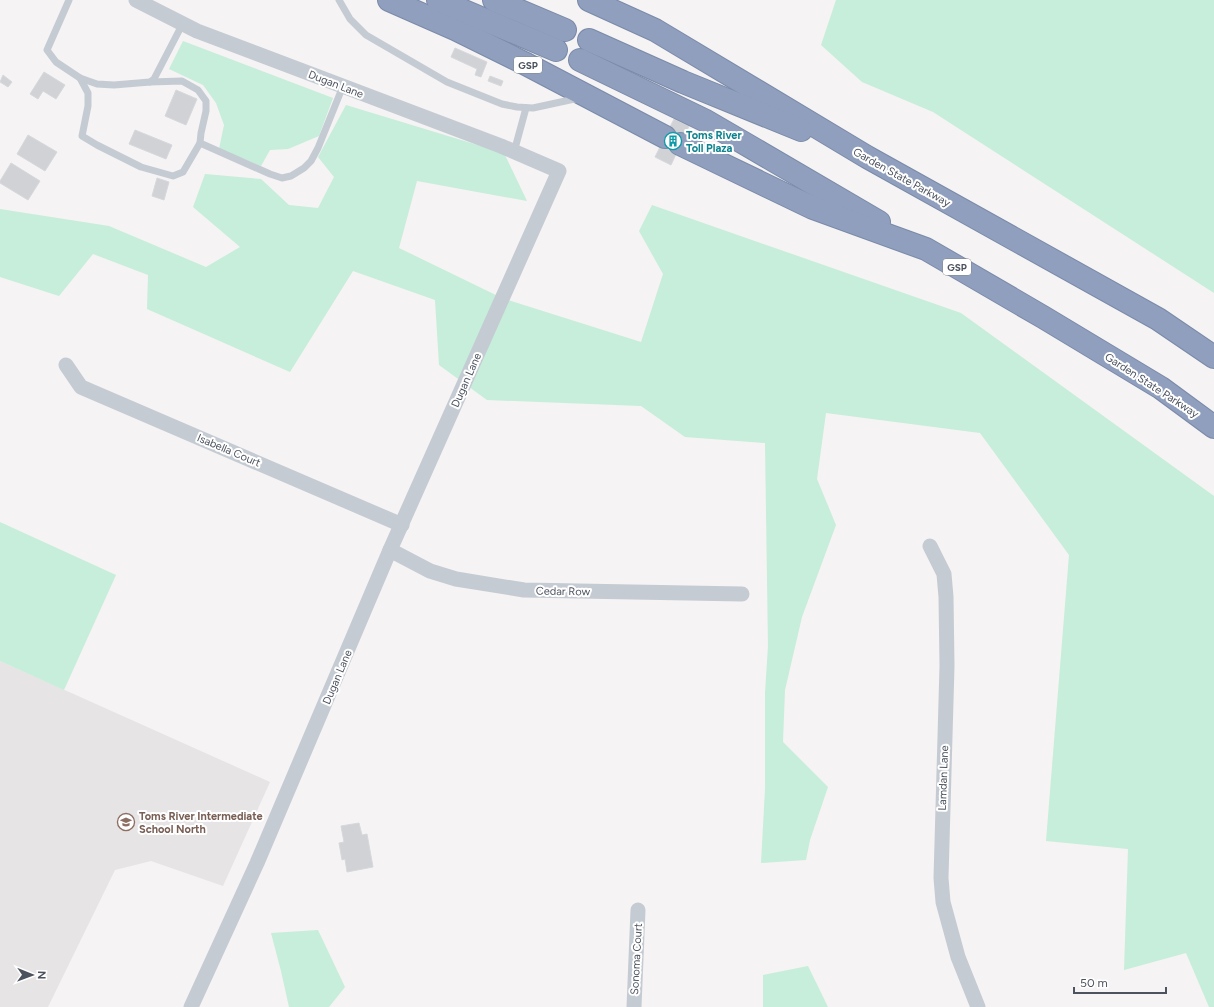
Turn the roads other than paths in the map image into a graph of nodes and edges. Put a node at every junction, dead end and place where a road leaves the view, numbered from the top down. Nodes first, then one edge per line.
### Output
1 (70, 0) edge
2 (136, 0) edge
3 (339, 0) edge
4 (389, 0) edge
5 (438, 0) edge
6 (494, 0) edge
7 (588, 0) edge
8 (183, 23) junction
9 (565, 30) dead end
10 (588, 40) dead end
11 (556, 50) dead end
12 (580, 60) dead end
13 (80, 78) junction
14 (150, 82) junction
15 (343, 86) junction
16 (588, 96) junction
17 (526, 108) junction
18 (200, 143) junction
19 (514, 152) junction
20 (866, 157) junction
21 (926, 249) junction
22 (1214, 357) edge
23 (66, 365) dead end
24 (1214, 426) edge
25 (402, 525) junction
26 (930, 546) dead end
27 (390, 550) junction
28 (742, 594) dead end
29 (638, 910) dead end
30 (191, 1007) edge
31 (634, 1007) edge
32 (978, 1007) edge

1 - 13 lane
2 - 8 street, Dugan Lane
3 - 17 lane
4 - 16 highway, Garden State Parkway / GSP
5 - 11 highway
6 - 9 highway
7 - 20 highway, Garden State Parkway
8 - 14 lane
8 - 15 street, Dugan Lane
10 - 20 highway
12 - 21 highway
13 - 14 lane
13 - 18 lane
14 - 18 lane
15 - 18 lane
15 - 19 street, Dugan Lane
16 - 17 lane
16 - 21 highway, Garden State Parkway / GSP
17 - 19 lane
19 - 25 street, Dugan Lane
20 - 22 highway, Garden State Parkway
21 - 24 highway, Garden State Parkway / GSP
23 - 25 street, Isabella Court
25 - 27 street, Dugan Lane
26 - 32 street, Lamdan Lane
27 - 28 street, Cedar Row
27 - 30 street, Dugan Lane
29 - 31 street, Sonoma Court

